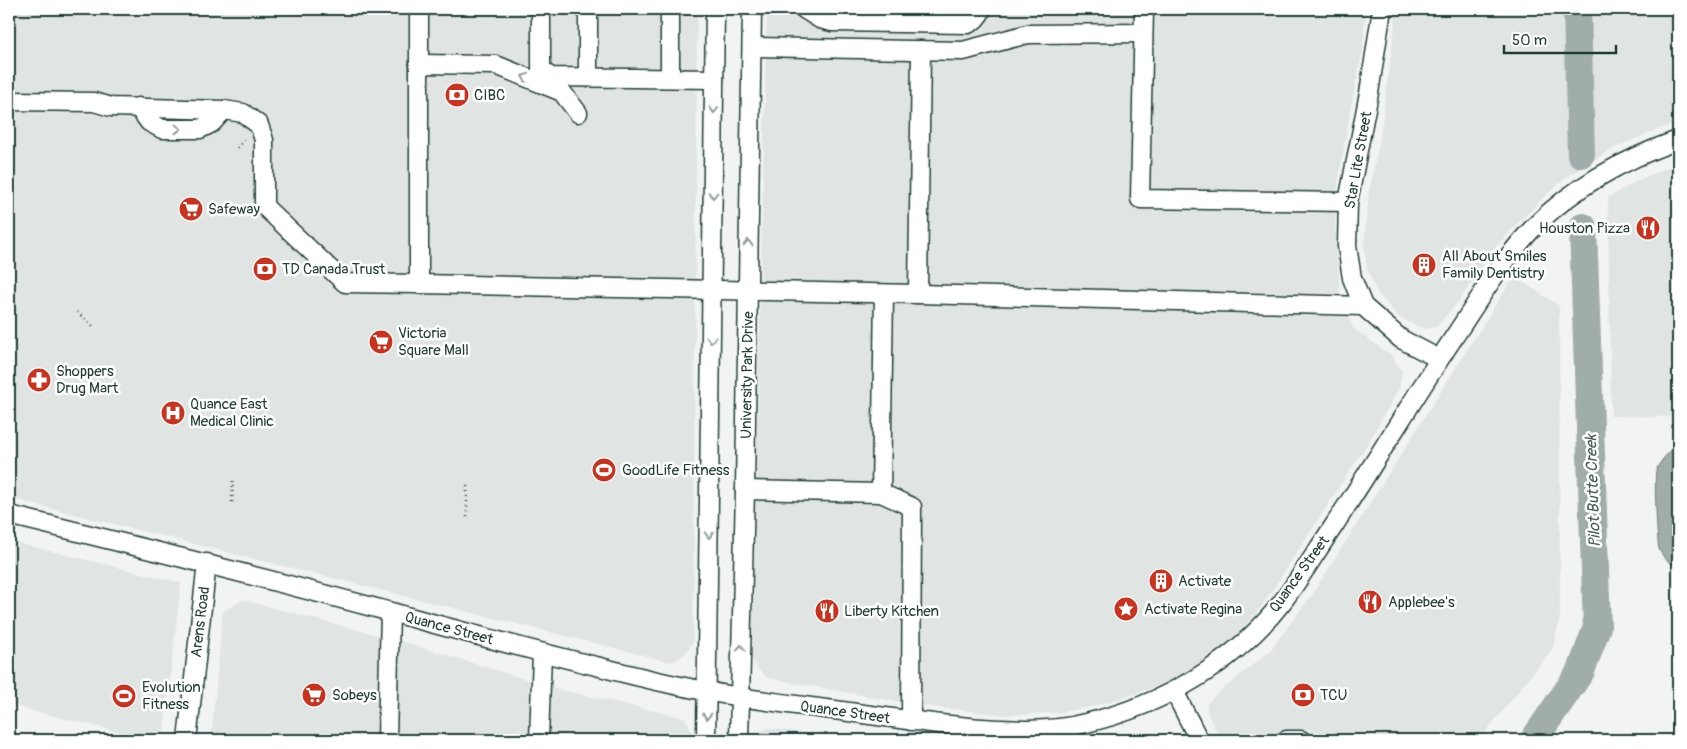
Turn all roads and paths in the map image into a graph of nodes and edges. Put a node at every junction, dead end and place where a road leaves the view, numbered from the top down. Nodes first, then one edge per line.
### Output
1 (419, 9) edge
2 (541, 9) edge
3 (588, 9) edge
4 (670, 9) edge
5 (715, 9) edge
6 (752, 9) edge
7 (804, 9) edge
8 (982, 9) edge
9 (1144, 9) edge
10 (1382, 9) edge
11 (1144, 33) junction
12 (752, 47) junction
13 (921, 50) junction
14 (419, 64) junction
15 (588, 77) junction
16 (670, 77) junction
17 (714, 79) junction
18 (9, 101) edge
19 (578, 113) dead end
20 (1678, 140) edge
21 (1348, 202) junction
22 (419, 284) junction
23 (712, 291) junction
24 (747, 292) junction
25 (884, 294) junction
26 (918, 294) junction
27 (1363, 306) junction
28 (77, 312) dead end
29 (94, 327) dead end
30 (1439, 359) junction
31 (232, 481) dead end
32 (468, 485) dead end
33 (745, 490) junction
34 (881, 493) junction
35 (232, 502) dead end
36 (9, 515) edge
37 (467, 517) dead end
38 (207, 563) junction
39 (390, 612) junction
40 (542, 653) junction
41 (1174, 691) junction
42 (707, 692) junction
43 (740, 696) junction
44 (910, 721) junction
45 (187, 740) edge
46 (387, 740) edge
47 (539, 740) edge
48 (706, 740) edge
49 (739, 740) edge
50 (1200, 740) edge
51 (1286, 740) edge
52 (1301, 740) edge

1 - 14 street
2 - 15 street
3 - 15 street
4 - 16 street
5 - 17 street
6 - 12 street, University Park Drive
7 - 8 street
9 - 11 street
10 - 21 street, Star Lite Street
11 - 13 street
11 - 21 street
12 - 13 street
24 -> 12 street, University Park Drive
13 - 26 street
19 -> 14 street
14 - 22 street
15 - 16 street
16 - 17 street
17 -> 23 street
18 - 22 street
20 - 30 street, Quance Street
21 - 27 street, Star Lite Street
22 - 23 street
23 - 24 street
23 -> 42 street
24 - 25 street
24 - 33 street, University Park Drive
25 - 26 street
25 - 34 street
26 - 27 street
27 - 30 street, Star Lite Street
28 - 29 path
30 - 41 street, Quance Street
31 - 35 path
32 - 37 path
33 - 34 street
43 -> 33 street, University Park Drive
34 - 44 street
36 - 38 street, Quance Street
38 - 39 street, Quance Street
38 - 45 street, Arens Road
39 - 40 street, Quance Street
39 - 46 street
40 - 42 street, Quance Street
40 - 47 street
41 - 44 street, Quance Street
41 - 50 street
42 - 43 street, Quance Street
42 -> 48 street
43 - 44 street, Quance Street
43 - 49 street, University Park Drive
51 - 52 street

